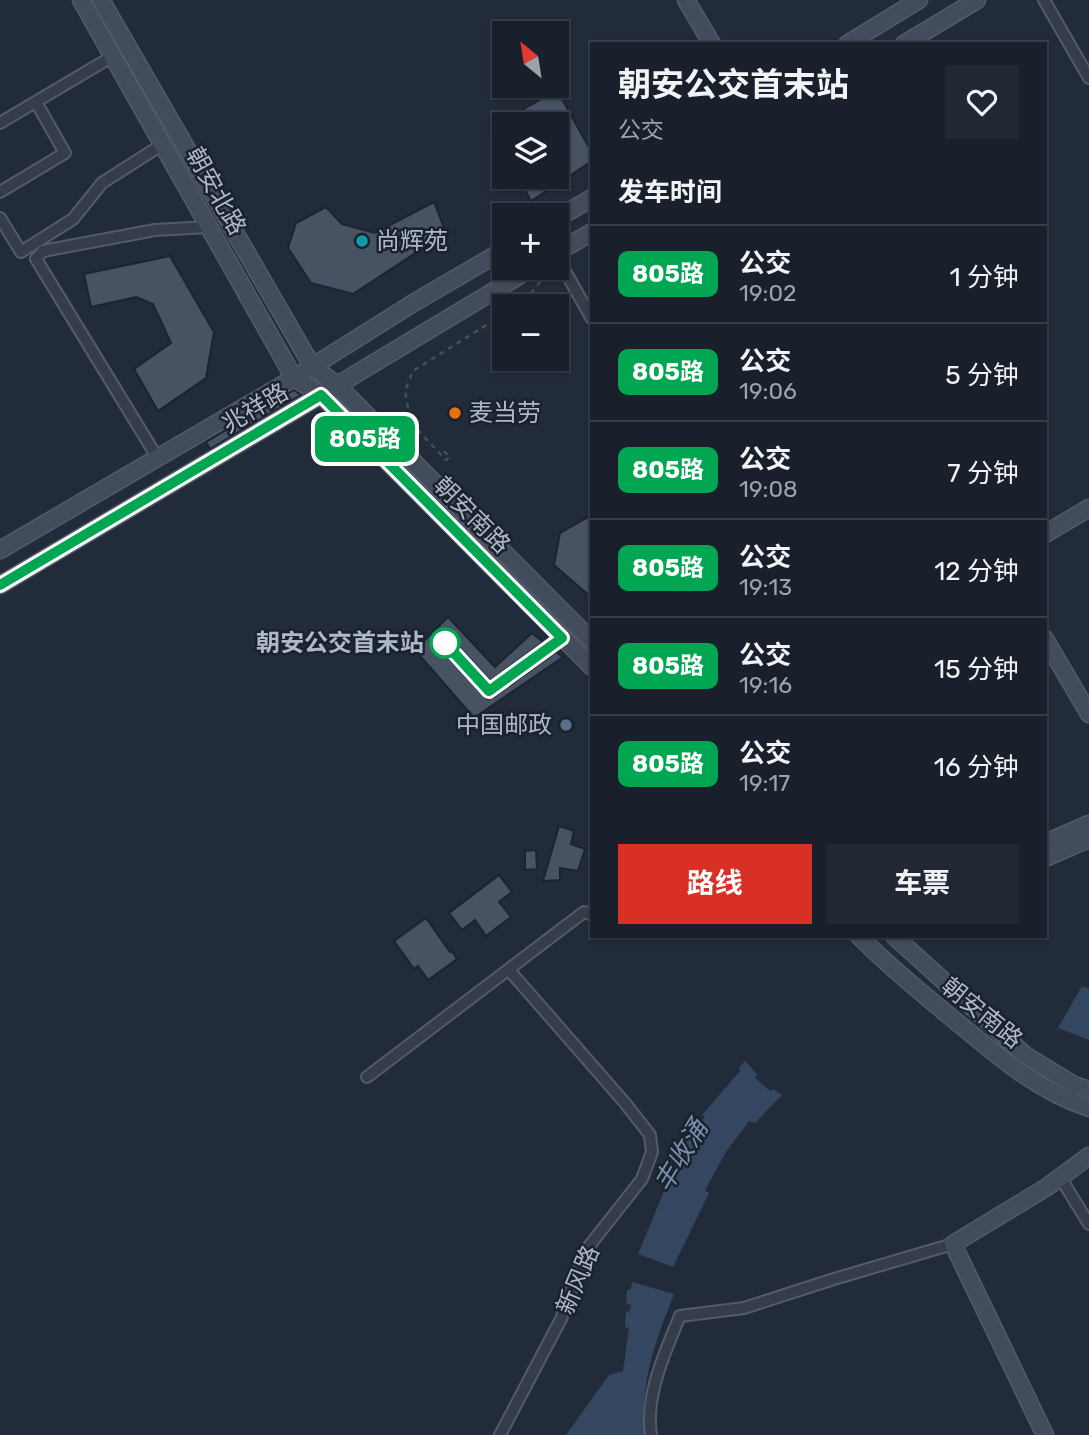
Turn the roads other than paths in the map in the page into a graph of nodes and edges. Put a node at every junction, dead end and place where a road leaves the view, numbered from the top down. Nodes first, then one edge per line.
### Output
1 (80, 0) edge
2 (101, 0) edge
3 (686, 0) edge
4 (919, 0) edge
5 (977, 0) edge
6 (1044, 0) edge
7 (711, 42) edge
8 (850, 42) edge
9 (907, 42) edge
10 (113, 57) junction
11 (1089, 78) edge
12 (36, 102) junction
13 (0, 123) edge
14 (163, 144) junction
15 (0, 192) edge
16 (590, 199) edge
17 (569, 211) edge
18 (0, 218) edge
19 (209, 227) junction
20 (590, 233) edge
21 (569, 246) edge
22 (492, 257) edge
23 (569, 277) edge
24 (524, 280) edge
25 (590, 315) edge
26 (312, 366) junction
27 (294, 378) junction
28 (337, 385) junction
29 (321, 395) junction
30 (157, 457) junction
31 (1089, 498) edge
32 (1089, 508) edge
33 (1047, 523) edge
34 (1047, 533) edge
35 (0, 550) edge
36 (0, 585) edge
37 (562, 638) junction
38 (590, 639) edge
39 (1047, 642) edge
40 (445, 643) dead end
41 (590, 665) edge
42 (1089, 714) edge
43 (1089, 824) edge
44 (1089, 839) edge
45 (1047, 842) edge
46 (1047, 857) edge
47 (590, 914) edge
48 (861, 938) edge
49 (896, 938) edge
50 (509, 970) junction
51 (367, 1077) dead end
52 (1089, 1090) edge
53 (1089, 1108) edge
54 (1089, 1156) edge
55 (1060, 1177) junction
56 (1089, 1224) edge
57 (953, 1244) junction
58 (500, 1435) edge
59 (651, 1435) edge
60 (1045, 1435) edge

1 - 10 main road, 朝安北路
2 - 26 main road, 朝安北路
3 - 7 main road
4 - 8 main road
5 - 9 main road
6 - 11 street
10 - 12 street
10 - 14 main road, 朝安北路
12 - 13 street
12 - 15 street
14 - 18 street
14 - 19 main road, 朝安北路
16 - 17 main road
19 - 27 main road, 朝安北路
19 - 30 street
20 - 21 main road
22 - 26 main road, 兆祥路
23 - 25 street
24 - 28 main road, 兆祥路
26 - 27 main road, 兆祥路
26 - 28 main road, 朝安北路
27 - 29 main road, 朝安北路
27 - 30 main road, 兆祥路
28 - 29 main road, 兆祥路
28 - 38 main road, 朝安南路
29 - 36 main road, 兆祥路
29 - 37 main road, 朝安南路
30 - 35 main road, 兆祥路
31 - 33 main road
32 - 34 main road
37 - 40 street
37 - 41 main road, 朝安南路
39 - 42 main road
43 - 45 main road
44 - 46 main road
47 - 50 street
48 - 53 main road, 朝安南路
49 - 52 main road, 朝安南路
50 - 51 street
50 - 58 street, 新风路
54 - 55 main road
55 - 56 street
55 - 57 main road
57 - 59 street
57 - 60 main road

